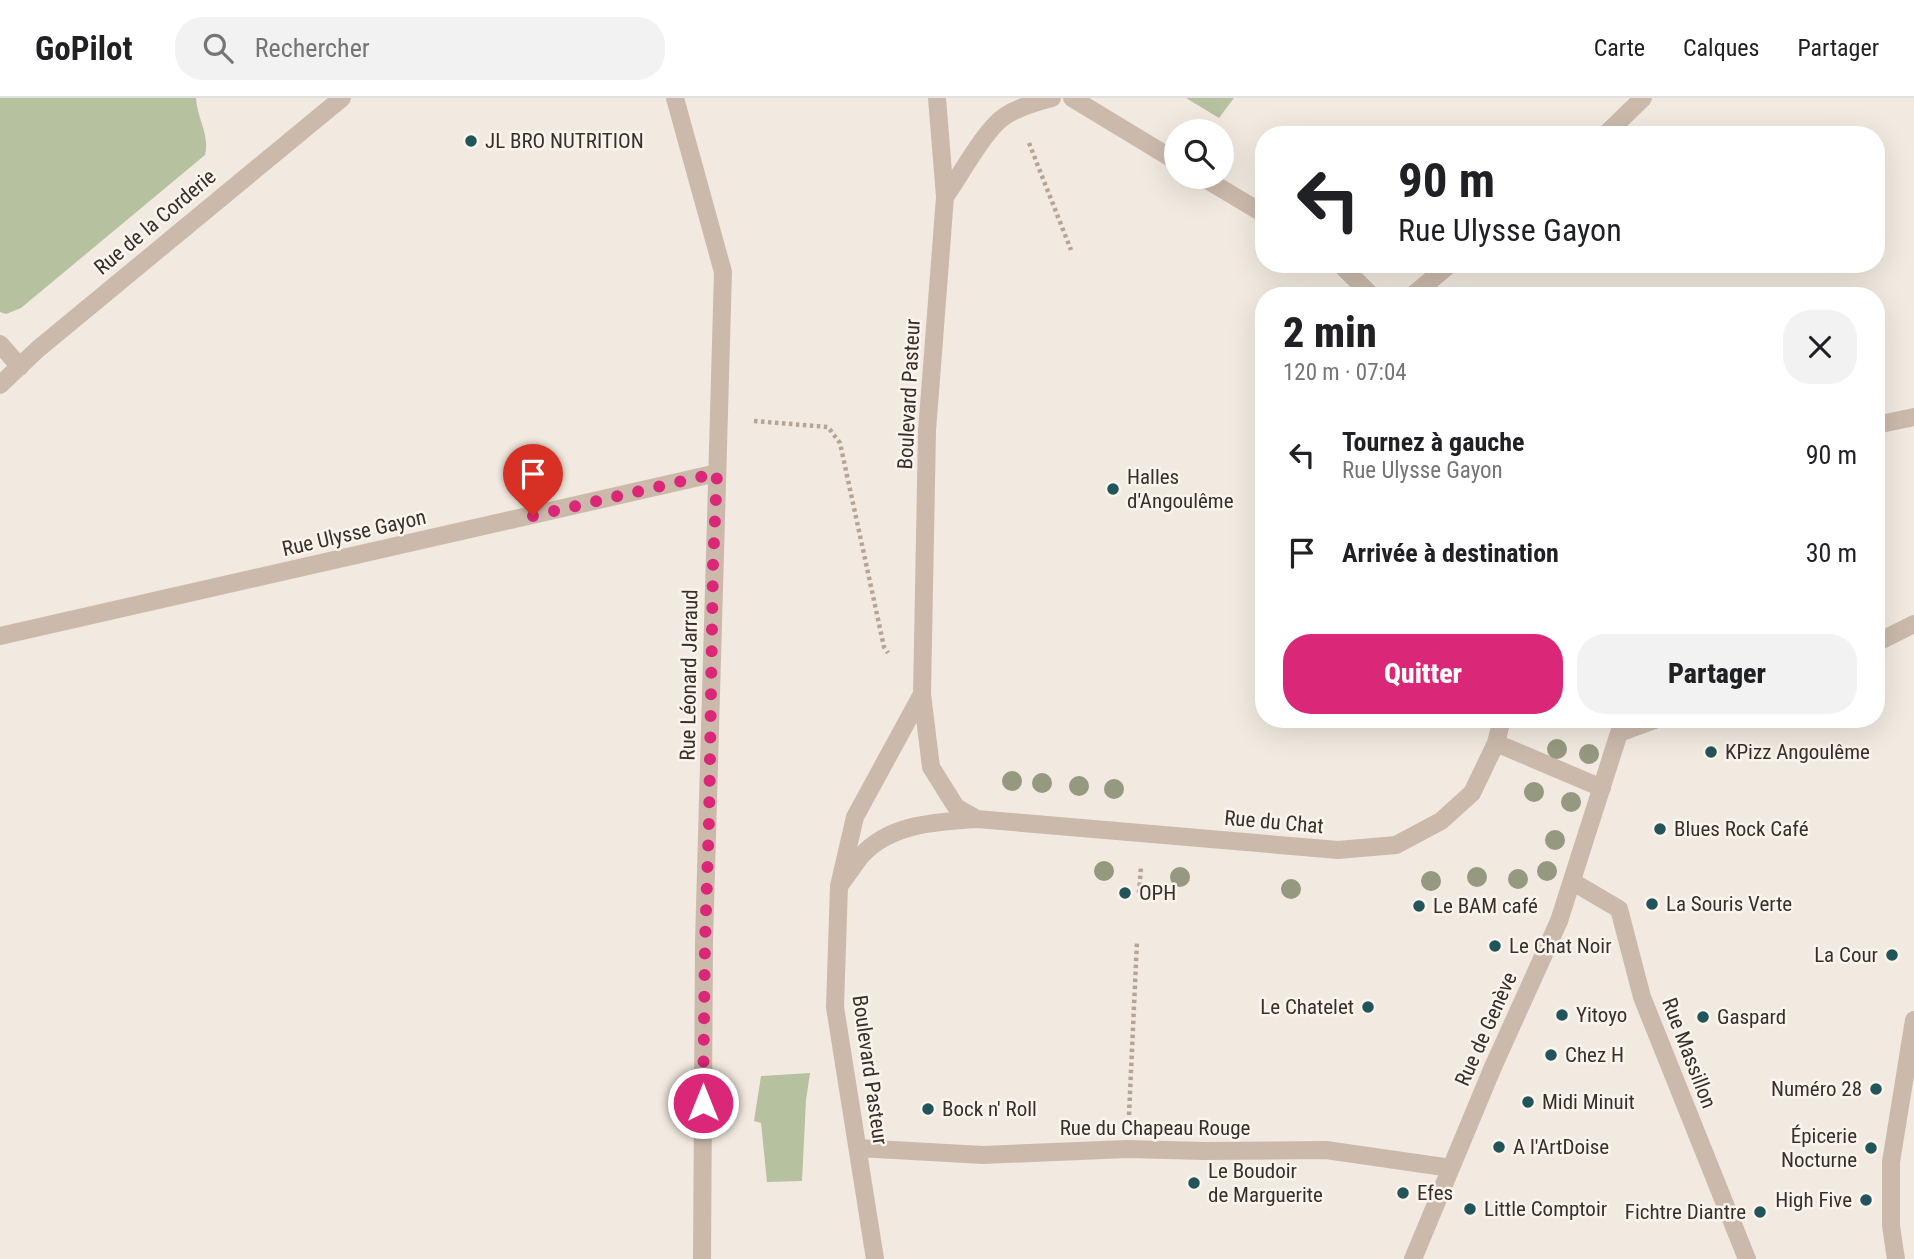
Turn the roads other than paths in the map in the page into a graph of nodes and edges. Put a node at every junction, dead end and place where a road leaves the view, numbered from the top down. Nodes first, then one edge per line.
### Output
1 (342, 98) edge
2 (675, 98) edge
3 (937, 98) edge
4 (1052, 98) edge
5 (1072, 98) edge
6 (1643, 98) edge
7 (1614, 126) edge
8 (1164, 154) edge
9 (1222, 189) edge
10 (946, 197) junction
11 (1255, 209) edge
12 (1349, 273) edge
13 (1439, 273) edge
14 (1363, 287) edge
15 (1423, 287) edge
16 (0, 344) edge
17 (20, 367) junction
18 (0, 384) edge
19 (1914, 417) edge
20 (1885, 423) edge
21 (717, 473) junction
22 (1914, 624) edge
23 (0, 636) edge
24 (1885, 638) edge
25 (922, 694) junction
26 (1500, 728) edge
27 (1633, 728) edge
28 (1496, 743) junction
29 (1602, 789) junction
30 (977, 819) junction
31 (1573, 882) junction
32 (839, 886) junction
33 (1914, 1020) edge
34 (858, 1147) junction
35 (1451, 1168) junction
36 (702, 1259) edge
37 (875, 1259) edge
38 (1413, 1259) edge
39 (1747, 1259) edge
40 (1896, 1259) edge

1 - 17 street, Rue de la Corderie
2 - 21 street, Rue Léonard Jarraud
3 - 10 street, Boulevard Pasteur
4 - 10 street
5 - 8 street
6 - 7 street
9 - 11 street
10 - 25 street, Boulevard Pasteur
12 - 14 street
13 - 15 street
16 - 17 street
17 - 18 street, Rue de la Corderie
19 - 20 street
21 - 23 street, Rue Ulysse Gayon
21 - 36 street, Rue Léonard Jarraud
22 - 24 street
25 - 30 street, Boulevard Pasteur
25 - 32 street, Boulevard Pasteur
26 - 28 street, Rue du Chat
27 - 29 street, Rue de Genève
28 - 29 street
28 - 30 street, Rue du Chat
29 - 31 street, Rue de Genève
30 - 32 street
31 - 35 street, Rue de Genève
31 - 39 street, Rue Massillon
32 - 34 street, Boulevard Pasteur
33 - 40 street
34 - 35 street, Rue du Chapeau Rouge
34 - 37 street, Boulevard Pasteur
35 - 38 street, Rue de Genève

